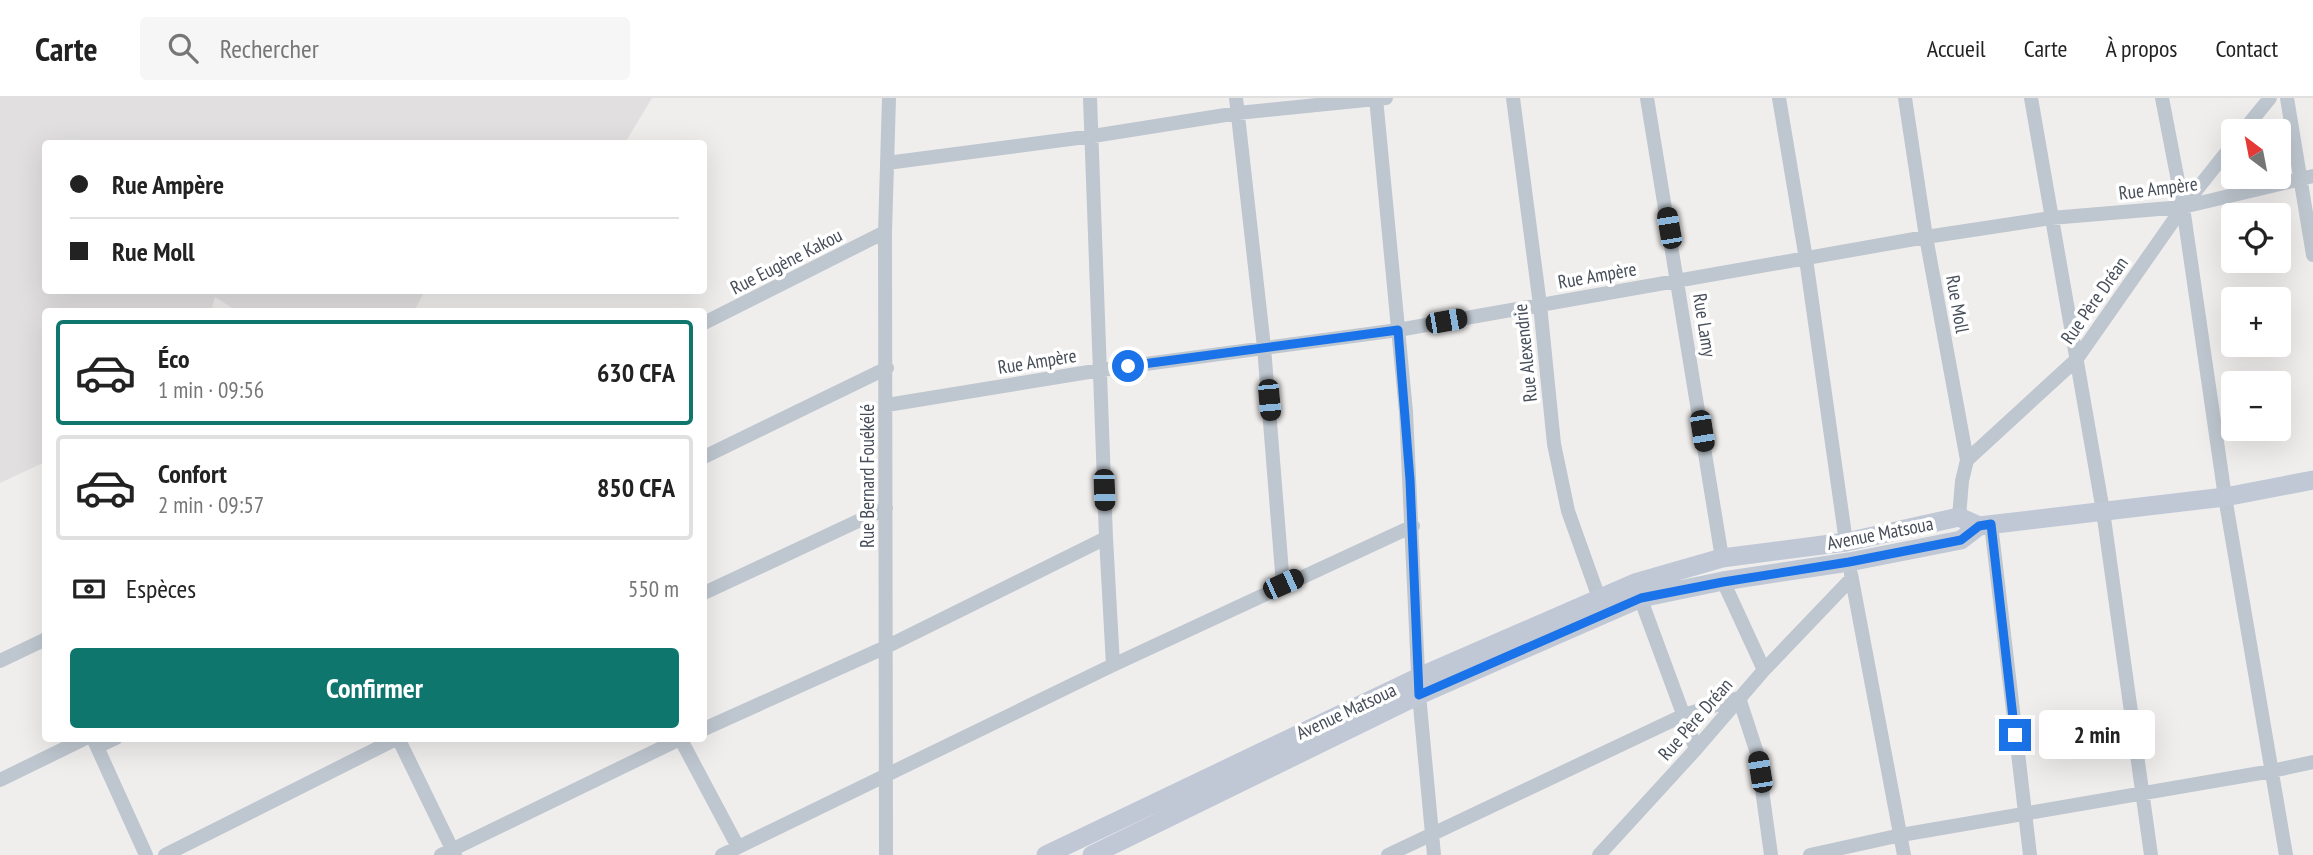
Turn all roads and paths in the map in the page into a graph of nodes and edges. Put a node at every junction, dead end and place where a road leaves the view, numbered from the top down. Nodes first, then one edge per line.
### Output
1 (889, 98) edge
2 (1090, 98) edge
3 (1513, 98) edge
4 (1647, 98) edge
5 (1779, 98) edge
6 (1905, 98) edge
7 (2031, 98) edge
8 (2162, 98) edge
9 (2270, 98) edge
10 (2287, 98) edge
11 (1379, 99) edge
12 (1237, 105) edge
13 (2253, 119) edge
14 (1093, 136) junction
15 (2221, 159) edge
16 (887, 163) junction
17 (2306, 177) edge
18 (2183, 207) junction
19 (2051, 218) junction
20 (885, 232) junction
21 (1926, 237) junction
22 (2313, 255) edge
23 (1806, 259) junction
24 (1678, 280) junction
25 (1540, 305) junction
26 (707, 321) edge
27 (1398, 330) junction
28 (1264, 347) junction
29 (2076, 360) junction
30 (887, 368) junction
31 (1101, 370) junction
32 (887, 405) junction
33 (707, 456) edge
34 (1967, 460) junction
35 (2313, 480) edge
36 (2225, 497) junction
37 (886, 508) junction
38 (2103, 511) junction
39 (1959, 517) junction
40 (1985, 525) junction
41 (1413, 526) junction
42 (1106, 538) junction
43 (1846, 542) junction
44 (1722, 558) junction
45 (1850, 570) junction
46 (1723, 582) junction
47 (1283, 584) junction
48 (1638, 591) junction
49 (707, 592) edge
50 (1599, 598) junction
51 (42, 644) edge
52 (886, 647) junction
53 (0, 661) edge
54 (1113, 666) junction
55 (1764, 670) junction
56 (1419, 686) junction
57 (1739, 698) junction
58 (1684, 715) junction
59 (707, 728) edge
60 (90, 742) edge
61 (92, 742) edge
62 (390, 742) edge
63 (400, 742) edge
64 (675, 742) edge
65 (683, 742) edge
66 (1696, 749) junction
67 (2313, 762) edge
68 (2272, 771) junction
69 (887, 774) junction
70 (0, 780) edge
71 (2141, 794) junction
72 (2024, 814) junction
73 (1431, 835) junction
74 (1901, 835) junction
75 (738, 847) junction
76 (449, 853) edge
77 (146, 855) edge
78 (165, 855) edge
79 (722, 855) edge
80 (886, 855) edge
81 (1046, 855) edge
82 (1092, 855) edge
83 (1388, 855) edge
84 (1434, 855) edge
85 (1599, 855) edge
86 (1772, 855) edge
87 (1810, 855) edge
88 (1904, 855) edge
89 (2030, 855) edge
90 (2151, 855) edge
91 (2286, 855) edge

1 - 16 street, Rue Bernard Fouékélé
2 - 14 street
3 - 25 street, Rue Alexendrie
4 - 24 street, Rue Lamy
5 - 23 street
6 - 21 street, Rue Moll
7 - 19 street
8 - 18 street
9 - 13 street
10 - 17 street
11 - 12 street
11 - 27 street
12 - 14 street
12 - 28 street
14 - 16 street
14 - 31 street
15 - 18 street, Rue Père Dréan
16 - 20 street, Rue Bernard Fouékélé
17 - 18 street, Rue Ampère
17 - 22 street
18 - 19 street, Rue Ampère
18 - 29 street, Rue Père Dréan
18 - 36 street
19 - 21 street, Rue Ampère
19 - 29 street
20 - 26 street, Rue Eugène Kakou
20 - 30 street, Rue Bernard Fouékélé
21 - 23 street, Rue Ampère
21 - 34 street, Rue Moll
23 - 24 street, Rue Ampère
23 - 43 street
24 - 25 street, Rue Ampère
24 - 44 street, Rue Lamy
25 - 27 street, Rue Ampère
25 - 50 street, Rue Alexendrie
27 - 28 street, Rue Ampère
27 - 41 street
28 - 31 street, Rue Ampère
28 - 47 street
29 - 34 street, Rue Père Dréan
29 - 38 street
30 - 32 street, Rue Bernard Fouékélé
30 - 33 street
31 - 32 street, Rue Ampère
31 - 42 street
32 - 37 street, Rue Bernard Fouékélé
34 - 39 street, Rue Moll
35 - 36 street, Avenue Matsoua
36 - 38 street, Avenue Matsoua
36 - 68 street
37 - 49 street
37 - 52 street, Rue Bernard Fouékélé
38 - 40 street, Avenue Matsoua
38 - 71 street
39 - 40 street, Avenue Matsoua
39 - 43 street, Avenue Matsoua
40 - 45 street, Avenue Matsoua
40 - 72 street
41 - 47 street
41 - 56 street
42 - 52 street
42 - 54 street
43 - 44 street, Avenue Matsoua
44 - 48 street, Avenue Matsoua
45 - 46 street, Avenue Matsoua
45 - 55 street, Rue Père Dréan
45 - 74 street
46 - 48 street, Avenue Matsoua
46 - 55 street
47 - 54 street
48 - 50 street, Avenue Matsoua
48 - 56 street, Avenue Matsoua
48 - 58 street
50 - 56 street, Avenue Matsoua
51 - 53 street
52 - 59 street
52 - 69 street, Rue Bernard Fouékélé
54 - 69 street
55 - 57 street, Rue Père Dréan
56 - 73 street
56 - 81 street, Avenue Matsoua
56 - 82 street, Avenue Matsoua
57 - 58 street
57 - 66 street, Rue Père Dréan
57 - 86 street
58 - 66 street
58 - 73 street
60 - 70 street
61 - 77 street
62 - 78 street
63 - 76 street
64 - 76 street
65 - 75 street
66 - 85 street, Rue Père Dréan
67 - 68 street
68 - 71 street
68 - 91 street
69 - 75 street
69 - 80 street, Rue Bernard Fouékélé
71 - 72 street
71 - 90 street
72 - 74 street
72 - 89 street
73 - 83 street
73 - 84 street
74 - 87 street
74 - 88 street
75 - 79 street

